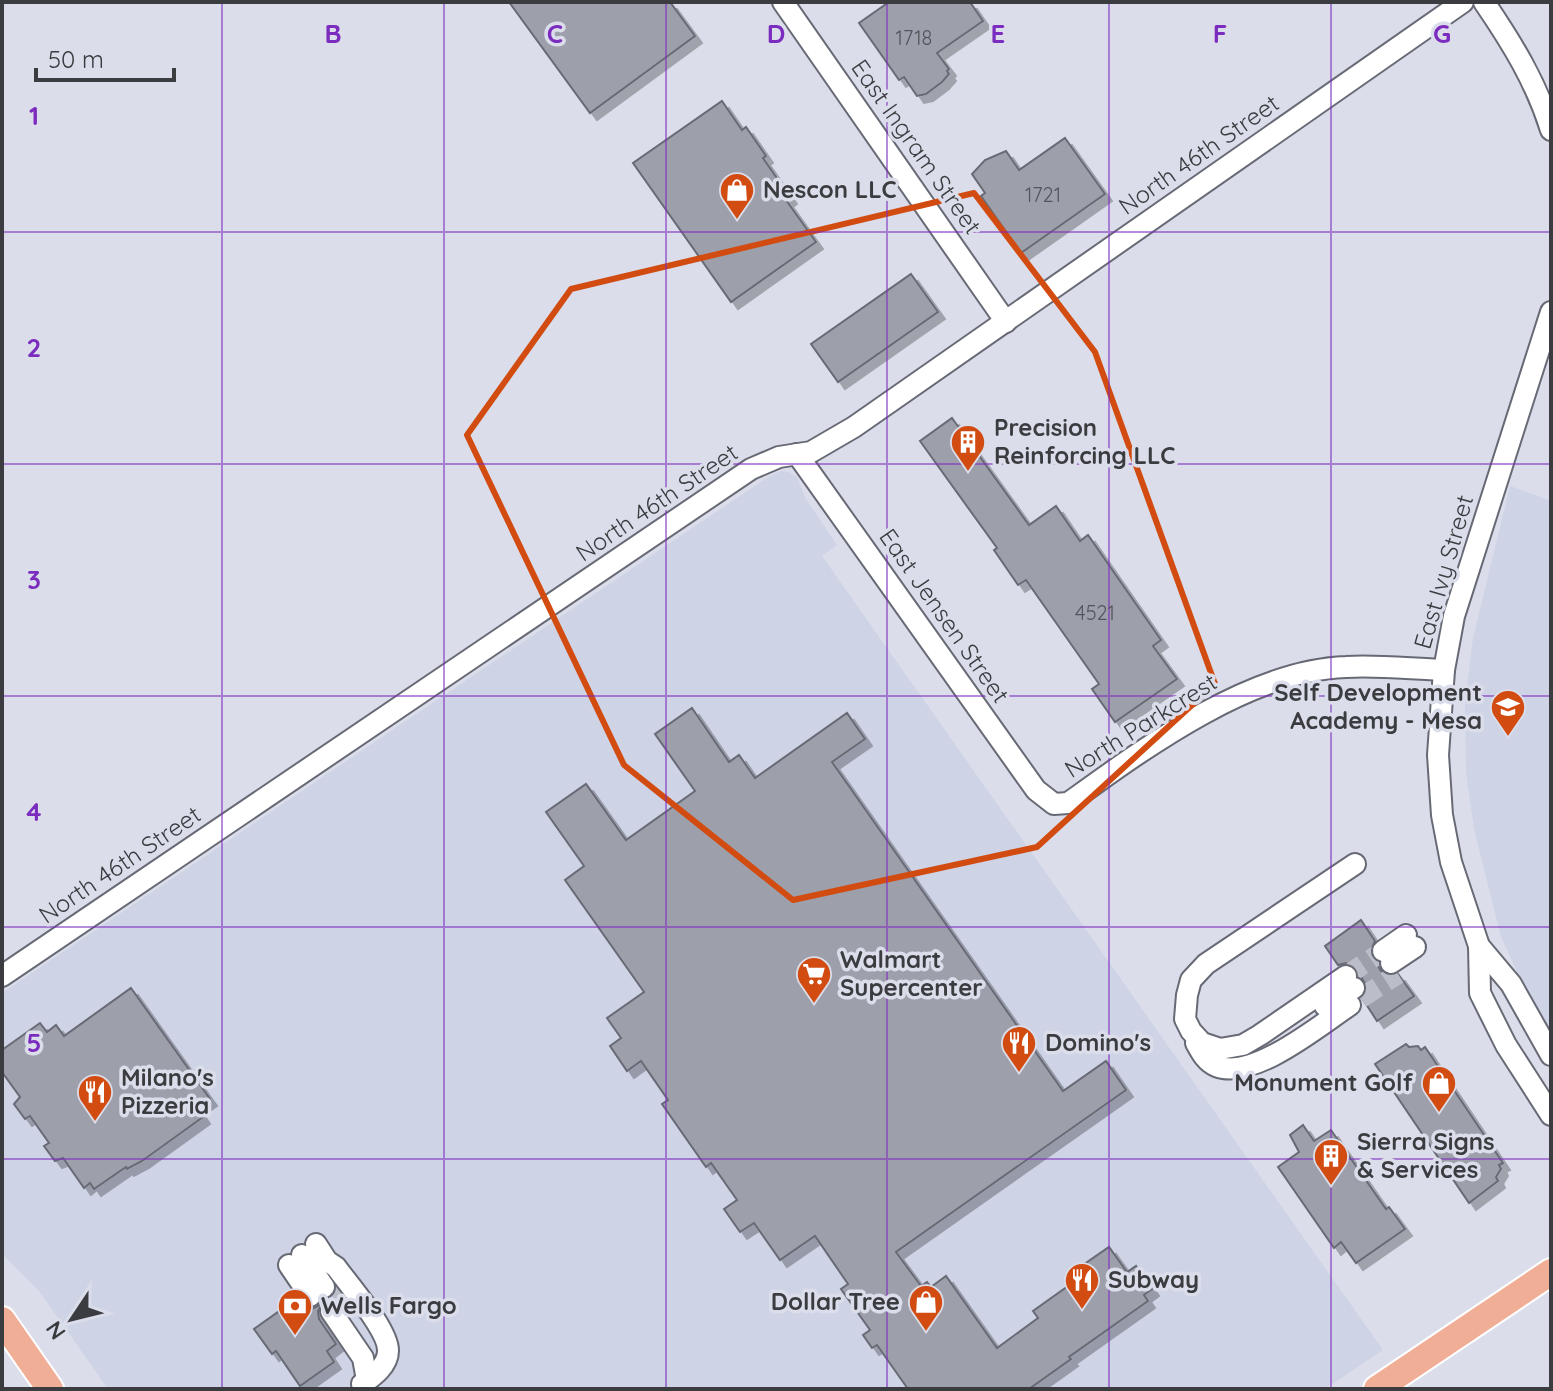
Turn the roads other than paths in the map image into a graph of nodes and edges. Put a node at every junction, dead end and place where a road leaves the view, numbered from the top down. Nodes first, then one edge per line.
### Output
1 (1463, 2) edge
2 (1484, 2) edge
3 (790, 4) edge
4 (1551, 130) edge
5 (1551, 312) edge
6 (1006, 322) junction
7 (797, 454) junction
8 (1444, 670) junction
9 (1054, 804) joint
10 (1355, 864) dead end
11 (1410, 941) joint
12 (1479, 946) junction
13 (2, 976) edge
14 (1187, 1004) junction
15 (1551, 1055) edge
16 (1551, 1115) edge
17 (1551, 1272) edge
18 (321, 1289) tunnel mouth
19 (335, 1309) tunnel mouth
20 (2, 1320) edge
21 (50, 1389) edge
22 (1377, 1389) edge

1 - 6 street, North 46th Street
2 - 4 street
3 - 6 street, East Ingram Street
5 - 8 street, East Ivy Street
6 - 7 street, North 46th Street
7 - 9 street, East Jensen Street
7 - 13 street, North 46th Street
8 - 9 street, North Parkcrest
8 - 12 street, East Ivy Street
10 - 14 street
11 - 11 street
12 - 15 street, East Ivy Street
12 - 16 street, East Ivy Street
14 - 14 street
17 - 22 main road
18 - 19 street
20 - 21 main road

